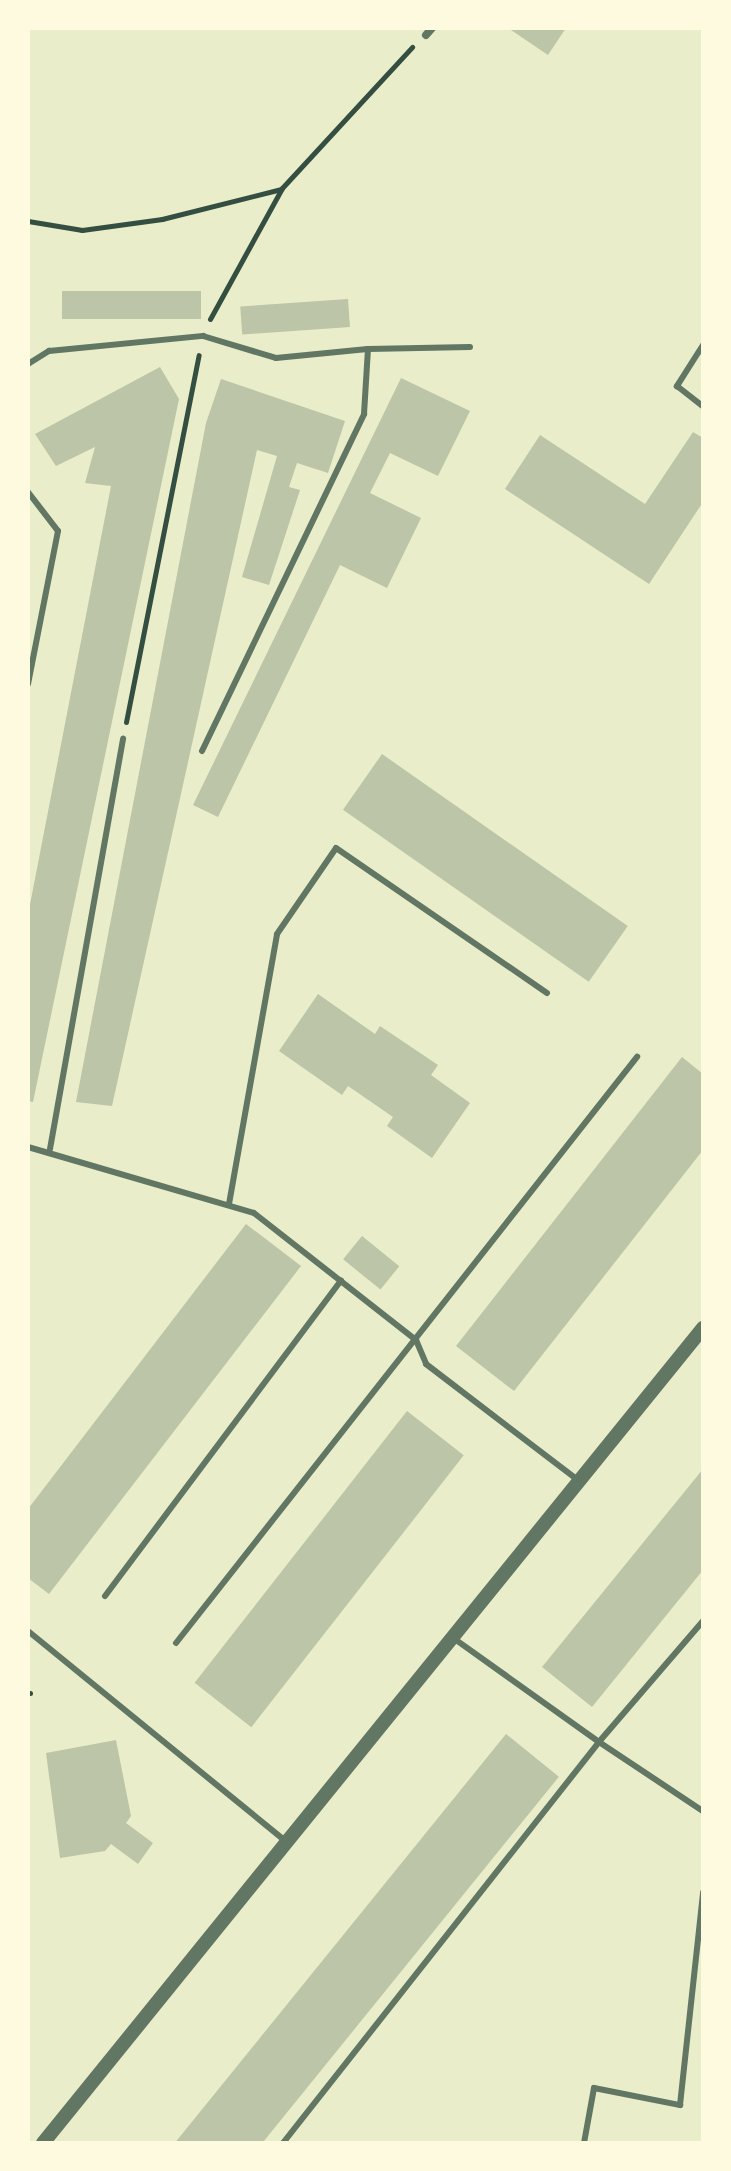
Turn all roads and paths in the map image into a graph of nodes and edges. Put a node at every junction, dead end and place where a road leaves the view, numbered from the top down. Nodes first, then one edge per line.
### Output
1 (429, 32) edge
2 (282, 188) junction
3 (28, 221) edge
4 (203, 336) junction
5 (703, 345) edge
6 (470, 347) dead end
7 (368, 349) junction
8 (28, 364) edge
9 (703, 406) edge
10 (28, 492) edge
11 (28, 684) edge
12 (123, 738) joint
13 (202, 751) dead end
14 (547, 993) dead end
15 (637, 1057) dead end
16 (28, 1147) edge
17 (50, 1149) junction
18 (229, 1204) junction
19 (341, 1280) junction
20 (703, 1328) edge
21 (416, 1340) junction
22 (579, 1481) junction
23 (105, 1596) dead end
24 (703, 1621) edge
25 (28, 1631) edge
26 (452, 1637) junction
27 (176, 1643) dead end
28 (599, 1742) junction
29 (703, 1811) edge
30 (287, 1842) junction
31 (703, 1892) edge
32 (43, 2143) edge
33 (283, 2143) edge
34 (584, 2143) edge

1 - 2 path
2 - 3 path
2 - 4 path
4 - 7 lane
4 - 8 lane
4 - 12 path
5 - 9 lane
6 - 7 lane
7 - 13 lane
10 - 11 lane
12 - 17 lane
14 - 18 lane
15 - 21 lane
16 - 17 lane
17 - 18 lane
18 - 19 lane
19 - 21 lane
19 - 23 lane
20 - 22 street
21 - 22 lane
21 - 27 lane
22 - 26 street
24 - 28 lane
25 - 30 lane
26 - 28 lane
26 - 30 street
28 - 29 lane
28 - 33 lane
30 - 32 street
31 - 34 lane

